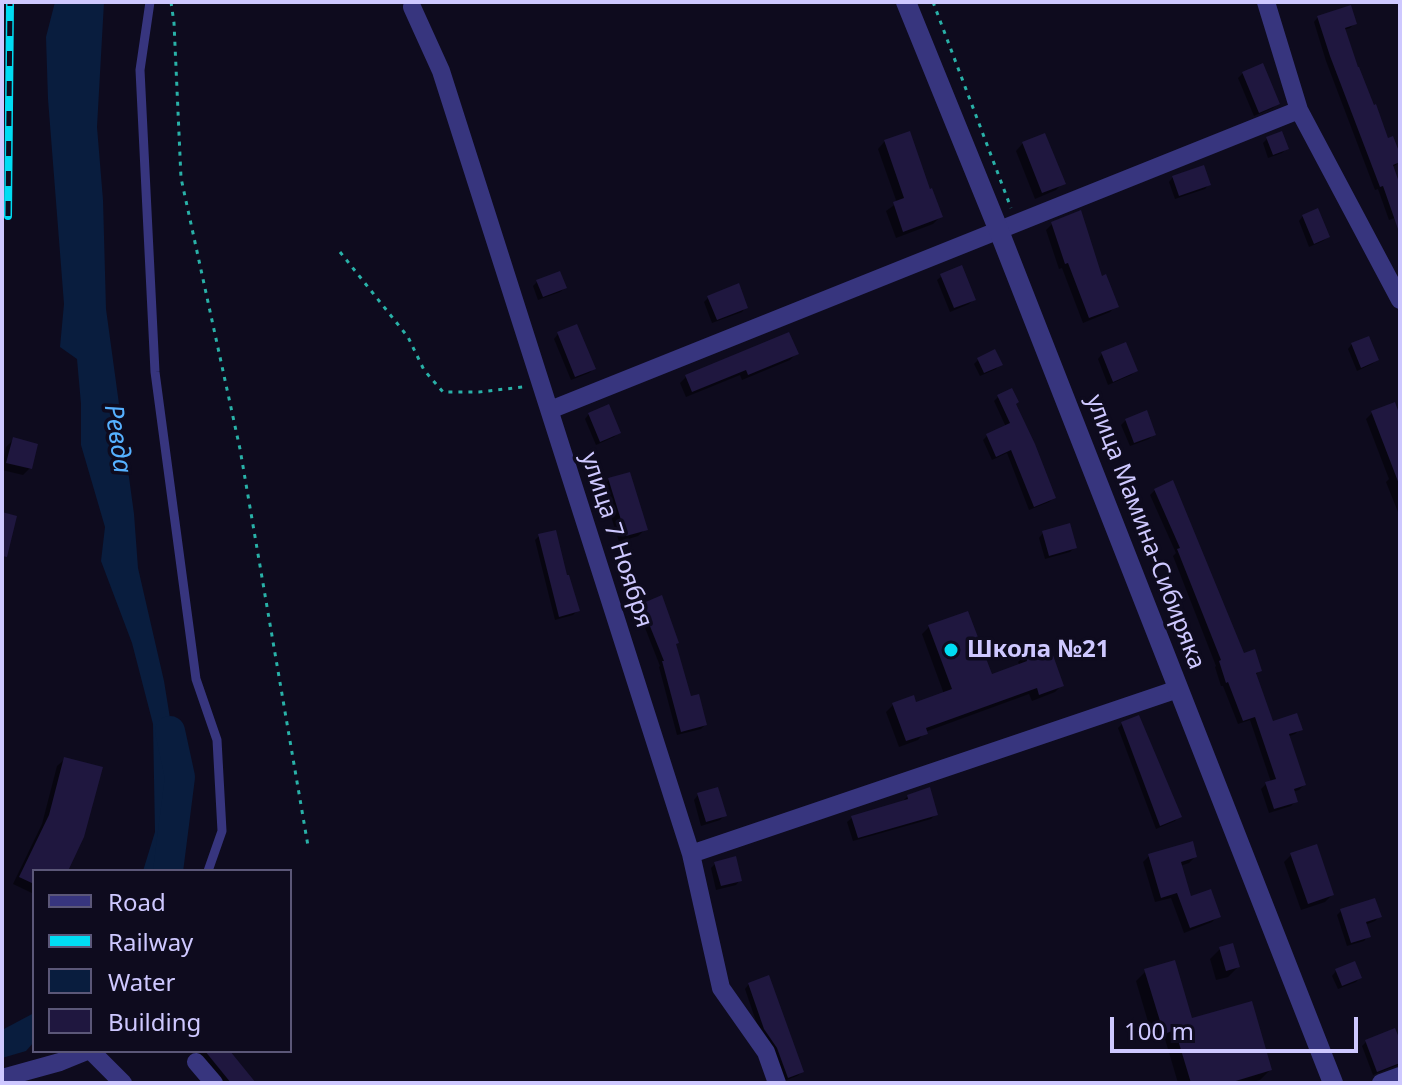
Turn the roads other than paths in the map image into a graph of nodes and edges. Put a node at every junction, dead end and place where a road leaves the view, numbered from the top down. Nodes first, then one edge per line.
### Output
1 (150, 2) edge
2 (906, 2) edge
3 (1266, 2) edge
4 (412, 7) dead end
5 (1299, 110) junction
6 (1008, 227) junction
7 (1400, 300) edge
8 (550, 410) junction
9 (1178, 689) junction
10 (691, 854) junction
11 (209, 869) edge
12 (84, 1053) edge
13 (91, 1053) edge
14 (196, 1062) dead end
15 (1400, 1076) edge
16 (2, 1078) edge
17 (123, 1083) edge
18 (214, 1083) edge
19 (777, 1083) edge
20 (1333, 1083) edge
21 (1381, 1083) edge

1 - 11 lane
2 - 6 street, улица Мамина-Сибиряка
3 - 5 street
4 - 8 street, улица 7 Ноября
5 - 6 street
5 - 7 street
6 - 8 street
6 - 9 street, улица Мамина-Сибиряка
8 - 10 street, улица 7 Ноября
9 - 10 street
9 - 20 street, улица Мамина-Сибиряка
10 - 19 street, улица 7 Ноября
12 - 16 street
13 - 17 street
14 - 18 street
15 - 21 street

